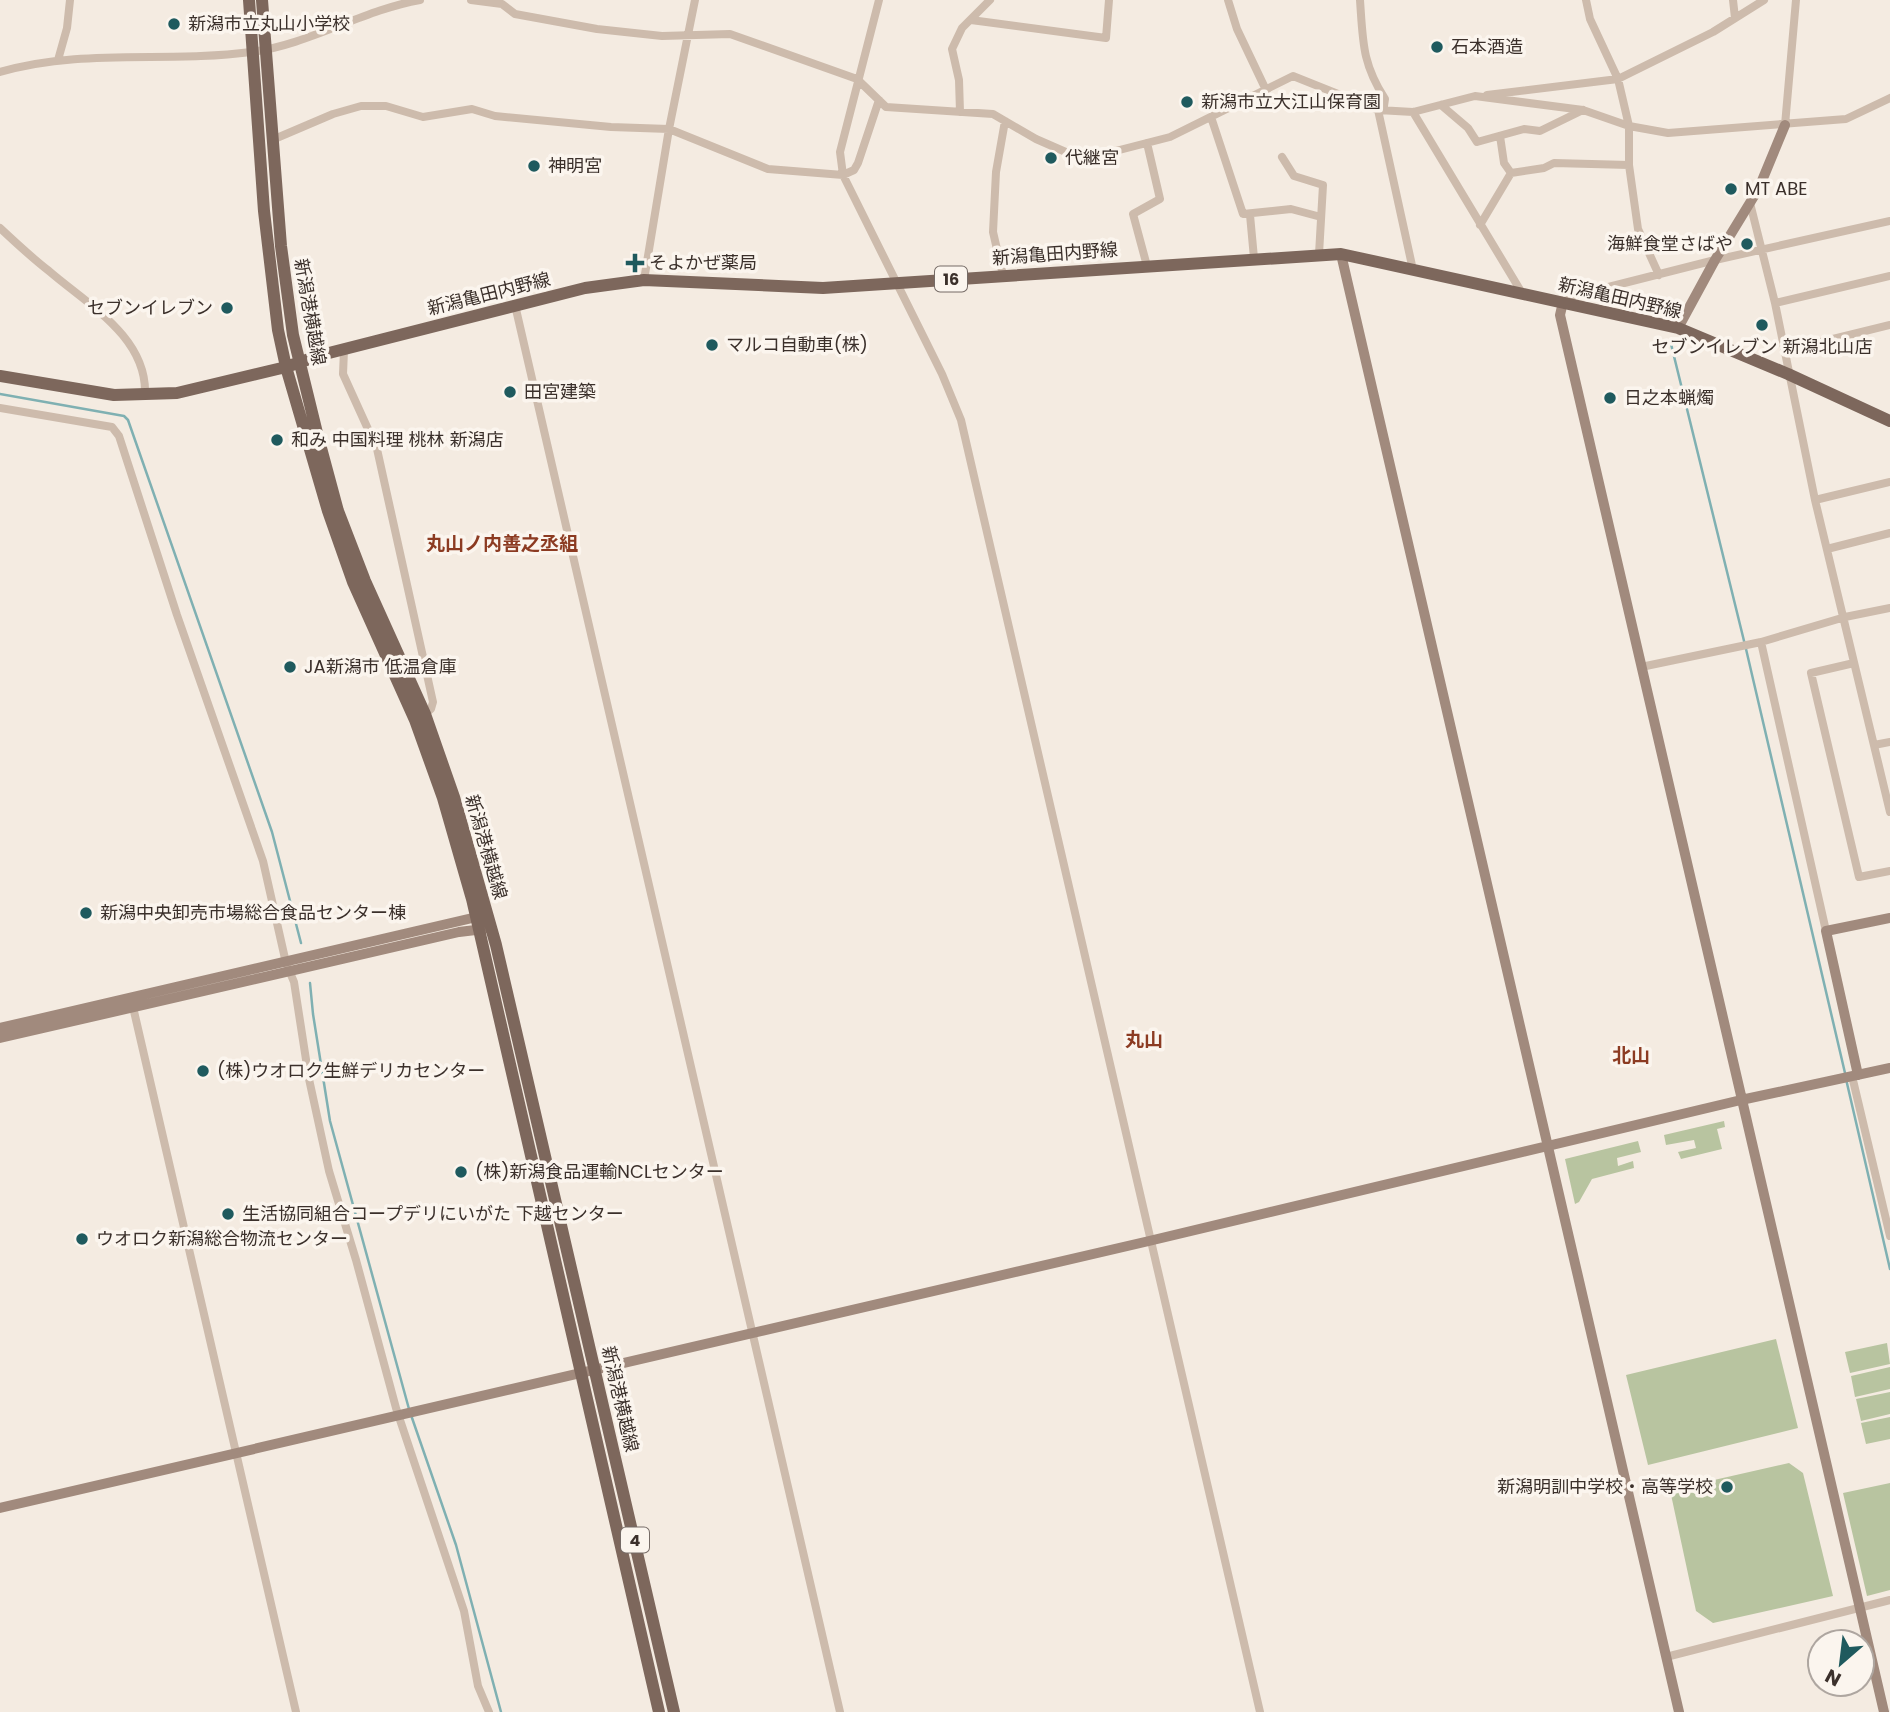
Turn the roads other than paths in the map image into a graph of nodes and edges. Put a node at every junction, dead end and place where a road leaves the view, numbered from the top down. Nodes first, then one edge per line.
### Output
1 (70, 0) edge
2 (249, 0) edge
3 (262, 0) edge
4 (420, 0) edge
5 (471, 0) edge
6 (695, 0) edge
7 (879, 0) edge
8 (990, 0) edge
9 (1109, 0) edge
10 (1228, 0) edge
11 (1360, 0) edge
12 (1586, 0) edge
13 (1732, 0) edge
14 (1764, 0) edge
15 (1796, 0) edge
16 (1735, 18) junction
17 (971, 20) junction
18 (687, 36) junction
19 (260, 50) junction
20 (58, 60) junction
21 (0, 72) edge
22 (857, 79) junction
23 (1618, 79) junction
24 (1266, 90) junction
25 (1475, 96) junction
26 (1890, 98) edge
27 (879, 100) junction
28 (1441, 105) junction
29 (1378, 110) junction
30 (1583, 110) junction
31 (960, 112) junction
32 (1413, 112) junction
33 (1211, 117) junction
34 (1005, 121) junction
35 (1785, 125) junction
36 (1629, 126) junction
37 (669, 129) junction
38 (1500, 136) junction
39 (272, 140) junction
40 (1147, 143) junction
41 (1282, 157) dead end
42 (1629, 164) junction
43 (1511, 173) junction
44 (843, 175) junction
45 (1750, 203) junction
46 (1250, 215) junction
47 (1321, 217) junction
48 (1890, 220) edge
49 (1480, 225) junction
50 (0, 228) edge
51 (1763, 251) junction
52 (1319, 254) junction
53 (1341, 254) junction
54 (1254, 258) junction
55 (1715, 260) junction
56 (1147, 266) junction
57 (1413, 270) junction
58 (1003, 275) junction
59 (1659, 275) junction
60 (1890, 276) edge
61 (644, 280) junction
62 (896, 282) junction
63 (1522, 293) junction
64 (1563, 302) junction
65 (1775, 303) junction
66 (515, 305) junction
67 (1890, 325) edge
68 (1678, 328) junction
69 (344, 350) junction
70 (1784, 351) junction
71 (300, 362) junction
72 (286, 367) junction
73 (1788, 374) junction
74 (0, 376) edge
75 (145, 394) junction
76 (0, 408) edge
77 (1890, 421) edge
78 (1890, 482) edge
79 (1815, 500) junction
80 (1890, 533) edge
81 (1828, 549) junction
82 (1890, 608) edge
83 (1845, 617) junction
84 (1761, 642) junction
85 (1854, 663) junction
86 (1641, 667) junction
87 (425, 714) junction
88 (1890, 742) edge
89 (1874, 745) junction
90 (1890, 812) edge
91 (1890, 871) edge
92 (1890, 918) edge
93 (483, 923) junction
94 (1826, 931) junction
95 (288, 967) junction
96 (133, 1007) junction
97 (0, 1028) edge
98 (0, 1038) edge
99 (1890, 1068) edge
100 (1855, 1076) junction
101 (1741, 1100) junction
102 (1548, 1146) junction
103 (1890, 1236) edge
104 (1149, 1241) junction
105 (751, 1332) junction
106 (588, 1370) junction
107 (399, 1416) junction
108 (237, 1454) junction
109 (0, 1508) edge
110 (1890, 1600) edge
111 (1860, 1607) junction
112 (1667, 1657) junction
113 (296, 1712) edge
114 (489, 1712) edge
115 (659, 1712) edge
116 (674, 1712) edge
117 (840, 1712) edge
118 (1260, 1712) edge
119 (1679, 1712) edge
120 (1884, 1712) edge

1 - 20 street
2 - 19 main road, 新潟港横越線 / 4
3 - 19 main road, 新潟港横越線 / 4
4 - 19 street
5 - 18 street
6 - 18 street
7 - 22 street
8 - 17 street
9 - 17 street
10 - 24 street
11 - 29 street
12 - 23 street
13 - 16 street
14 - 16 street
15 - 35 street
16 - 23 street
17 - 31 street
18 - 22 street
18 - 37 street
19 - 20 street
19 - 39 main road, 新潟港横越線 / 4
19 - 72 main road, 新潟港横越線 / 4
20 - 21 street
22 - 27 street
22 - 44 street
23 - 25 street
23 - 36 street
24 - 29 street
24 - 33 street
25 - 28 street
25 - 30 street
26 - 35 street
27 - 31 street
27 - 44 street
28 - 32 street
28 - 38 street
29 - 32 street
29 - 57 street
30 - 36 street
30 - 38 street
31 - 34 street
32 - 49 street
33 - 40 street
33 - 46 street
34 - 40 street
34 - 58 street
35 - 36 street
35 - 45 street
36 - 42 street
37 - 39 street
37 - 44 street
37 - 61 street
38 - 43 street
39 - 71 main road, 新潟港横越線 / 4
40 - 56 street
41 - 47 street
42 - 43 street
42 - 59 street
43 - 49 street
44 - 62 street
45 - 51 street
45 - 55 street
46 - 47 street
46 - 54 street
47 - 52 street
48 - 51 street
49 - 63 street
50 - 75 street
51 - 55 street
51 - 65 street
52 - 53 main road, 新潟亀田内野線 / 16
52 - 54 main road, 新潟亀田内野線 / 16
53 - 57 main road, 新潟亀田内野線 / 16
53 - 102 street
54 - 56 main road, 新潟亀田内野線 / 16
55 - 59 street
55 - 68 street
56 - 58 main road, 新潟亀田内野線 / 16
57 - 63 main road, 新潟亀田内野線 / 16
58 - 62 main road, 新潟亀田内野線 / 16
59 - 64 street
60 - 65 street
61 - 62 main road, 新潟亀田内野線 / 16
61 - 66 main road, 新潟亀田内野線 / 16
62 - 104 street
63 - 64 main road, 新潟亀田内野線 / 16
64 - 68 main road, 新潟亀田内野線 / 16
64 - 86 street
65 - 70 street
66 - 69 main road, 新潟亀田内野線 / 16
66 - 105 street
67 - 70 street
68 - 73 main road, 新潟亀田内野線 / 16
69 - 71 main road, 新潟亀田内野線 / 16
69 - 87 street
70 - 73 street
71 - 72 main road, 新潟亀田内野線 / 16
71 - 87 main road, 新潟港横越線 / 4
72 - 75 main road, 新潟亀田内野線 / 16
72 - 93 main road, 新潟港横越線 / 4
73 - 77 main road, 新潟亀田内野線 / 16
73 - 79 street
74 - 75 main road, 新潟亀田内野線 / 16
76 - 95 street
78 - 79 street
79 - 81 street
80 - 81 street
81 - 83 street
82 - 83 street
83 - 84 street
83 - 85 street
84 - 86 street
84 - 94 street
85 - 89 street
85 - 91 street
86 - 101 street
87 - 93 main road, 新潟港横越線 / 4
88 - 89 street
89 - 90 street
92 - 94 street
93 - 95 street
93 - 106 main road, 新潟港横越線 / 4
94 - 100 street
95 - 96 street
95 - 97 street
95 - 107 street
96 - 98 street
96 - 108 street
99 - 100 street
100 - 101 street
100 - 103 street
101 - 102 street
101 - 111 street
102 - 104 street
102 - 112 street
104 - 105 street
104 - 118 street
105 - 106 street
105 - 117 street
106 - 107 street
106 - 115 main road, 新潟港横越線 / 4
106 - 116 main road, 新潟港横越線 / 4
107 - 108 street
107 - 114 street
108 - 109 street
108 - 113 street
110 - 111 street
111 - 112 street
111 - 120 street
112 - 119 street

